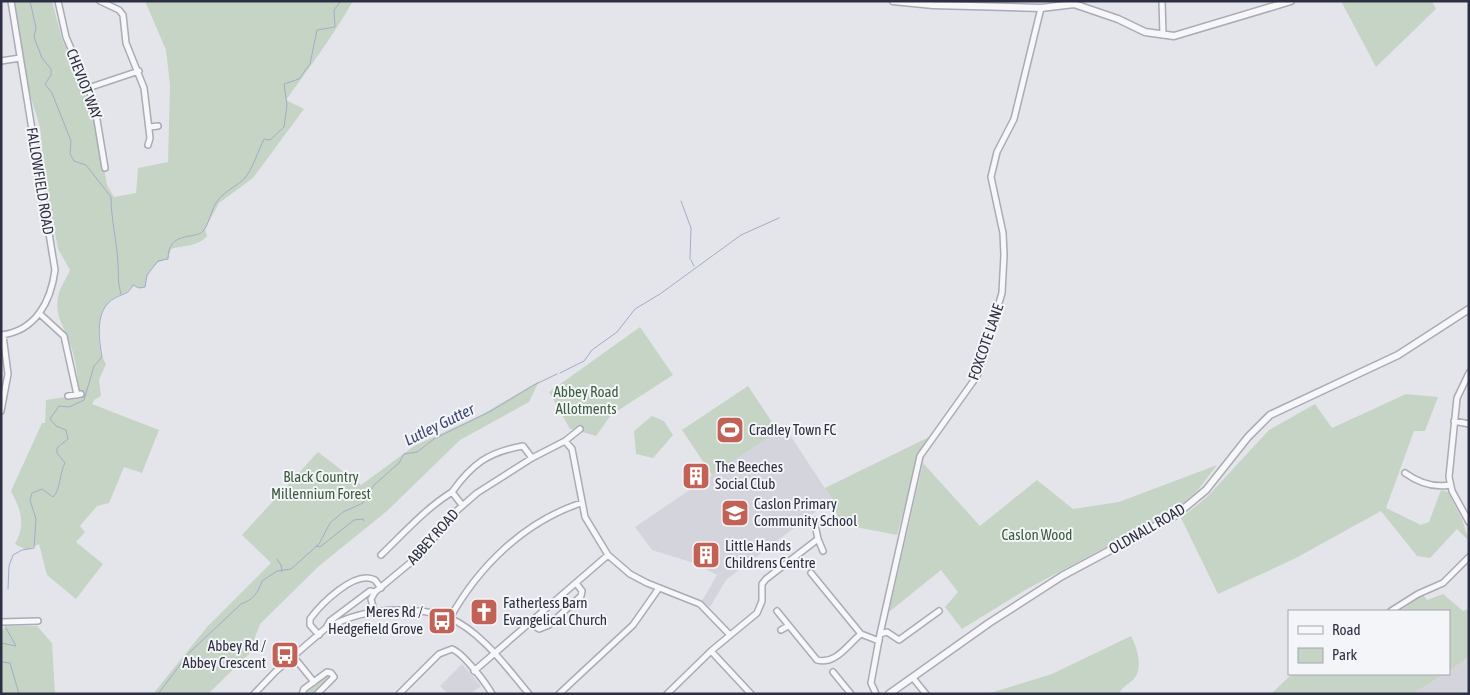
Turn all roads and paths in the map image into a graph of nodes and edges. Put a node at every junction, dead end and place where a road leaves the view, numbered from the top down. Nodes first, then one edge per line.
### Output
1 (11, 1) edge
2 (65, 1) edge
3 (100, 1) edge
4 (893, 1) edge
5 (1162, 1) edge
6 (1291, 1) edge
7 (58, 2) edge
8 (1041, 8) junction
9 (1162, 34) junction
10 (20, 58) junction
11 (1, 61) edge
12 (139, 71) junction
13 (88, 88) junction
14 (158, 126) dead end
15 (150, 127) junction
16 (148, 145) dead end
17 (105, 168) dead end
18 (1469, 309) edge
19 (40, 314) junction
20 (2, 334) edge
21 (1469, 373) edge
22 (68, 396) dead end
23 (1, 412) edge
24 (1454, 421) junction
25 (1469, 424) edge
26 (580, 428) dead end
27 (565, 441) junction
28 (532, 458) junction
29 (1406, 476) dead end
30 (1450, 485) junction
31 (452, 492) junction
32 (581, 503) junction
33 (462, 505) junction
34 (814, 520) dead end
35 (1469, 522) edge
36 (818, 538) junction
37 (823, 550) dead end
38 (381, 554) dead end
39 (608, 555) junction
40 (1469, 557) edge
41 (811, 573) dead end
42 (576, 583) junction
43 (380, 588) junction
44 (659, 588) junction
45 (375, 592) junction
46 (1393, 610) edge
47 (374, 611) junction
48 (777, 611) dead end
49 (939, 611) dead end
50 (450, 618) junction
51 (38, 621) dead end
52 (1, 622) edge
53 (530, 623) junction
54 (788, 626) junction
55 (326, 628) junction
56 (781, 630) dead end
57 (861, 634) junction
58 (880, 634) junction
59 (318, 635) junction
60 (730, 635) junction
61 (879, 641) junction
62 (711, 651) junction
63 (495, 654) junction
64 (293, 656) junction
65 (474, 671) junction
66 (832, 672) dead end
67 (913, 678) junction
68 (314, 682) junction
69 (254, 694) edge
70 (302, 694) edge
71 (317, 694) edge
72 (399, 694) edge
73 (492, 694) edge
74 (529, 694) edge
75 (558, 694) edge
76 (667, 694) edge
77 (751, 694) edge
78 (851, 694) edge
79 (876, 694) edge
80 (889, 694) edge
81 (926, 694) edge

1 - 10 street, FALLOWFIELD ROAD
2 - 7 street
3 - 12 street
4 - 8 street
5 - 9 street
6 - 9 street
7 - 13 street, CHEVIOT WAY
8 - 9 street
8 - 58 street, FOXCOTE LANE
10 - 11 street
10 - 19 street, FALLOWFIELD ROAD
12 - 13 street
12 - 15 street
13 - 17 street, CHEVIOT WAY
14 - 15 street
15 - 16 street
18 - 67 street, OLDNALL ROAD
19 - 20 street, FALLOWFIELD ROAD
19 - 22 street
20 - 23 street
21 - 24 street
24 - 25 street
24 - 30 street
26 - 27 street, ABBEY ROAD
27 - 28 street, ABBEY ROAD
27 - 32 street
28 - 31 street, ABBEY ROAD
28 - 33 street, ABBEY ROAD
29 - 30 street
30 - 35 street
31 - 33 street, ABBEY ROAD
31 - 38 street, ABBEY ROAD
32 - 39 street
32 - 50 street
33 - 43 street, ABBEY ROAD
34 - 36 street
36 - 37 street
36 - 60 street
39 - 42 street
39 - 44 street
40 - 46 street
41 - 57 street
42 - 53 street
42 - 53 street
43 - 45 street, ABBEY ROAD
43 - 59 street
44 - 60 street
44 - 75 street
45 - 47 street
45 - 55 street, ABBEY ROAD
47 - 50 street
47 - 55 street
48 - 54 street
49 - 58 street
50 - 63 street
51 - 52 street
53 - 63 street
54 - 56 street
54 - 57 street
55 - 59 street, ABBEY ROAD
57 - 61 street
58 - 61 street, FOXCOTE LANE
59 - 64 street, ABBEY ROAD
60 - 62 street
61 - 79 street, FOXCOTE LANE
62 - 76 street
62 - 77 street
63 - 65 street
63 - 74 street
64 - 68 street
64 - 69 street, ABBEY ROAD
65 - 72 street
65 - 73 street
66 - 78 street
67 - 80 street, OLDNALL ROAD
67 - 81 street
68 - 70 street
68 - 71 street

